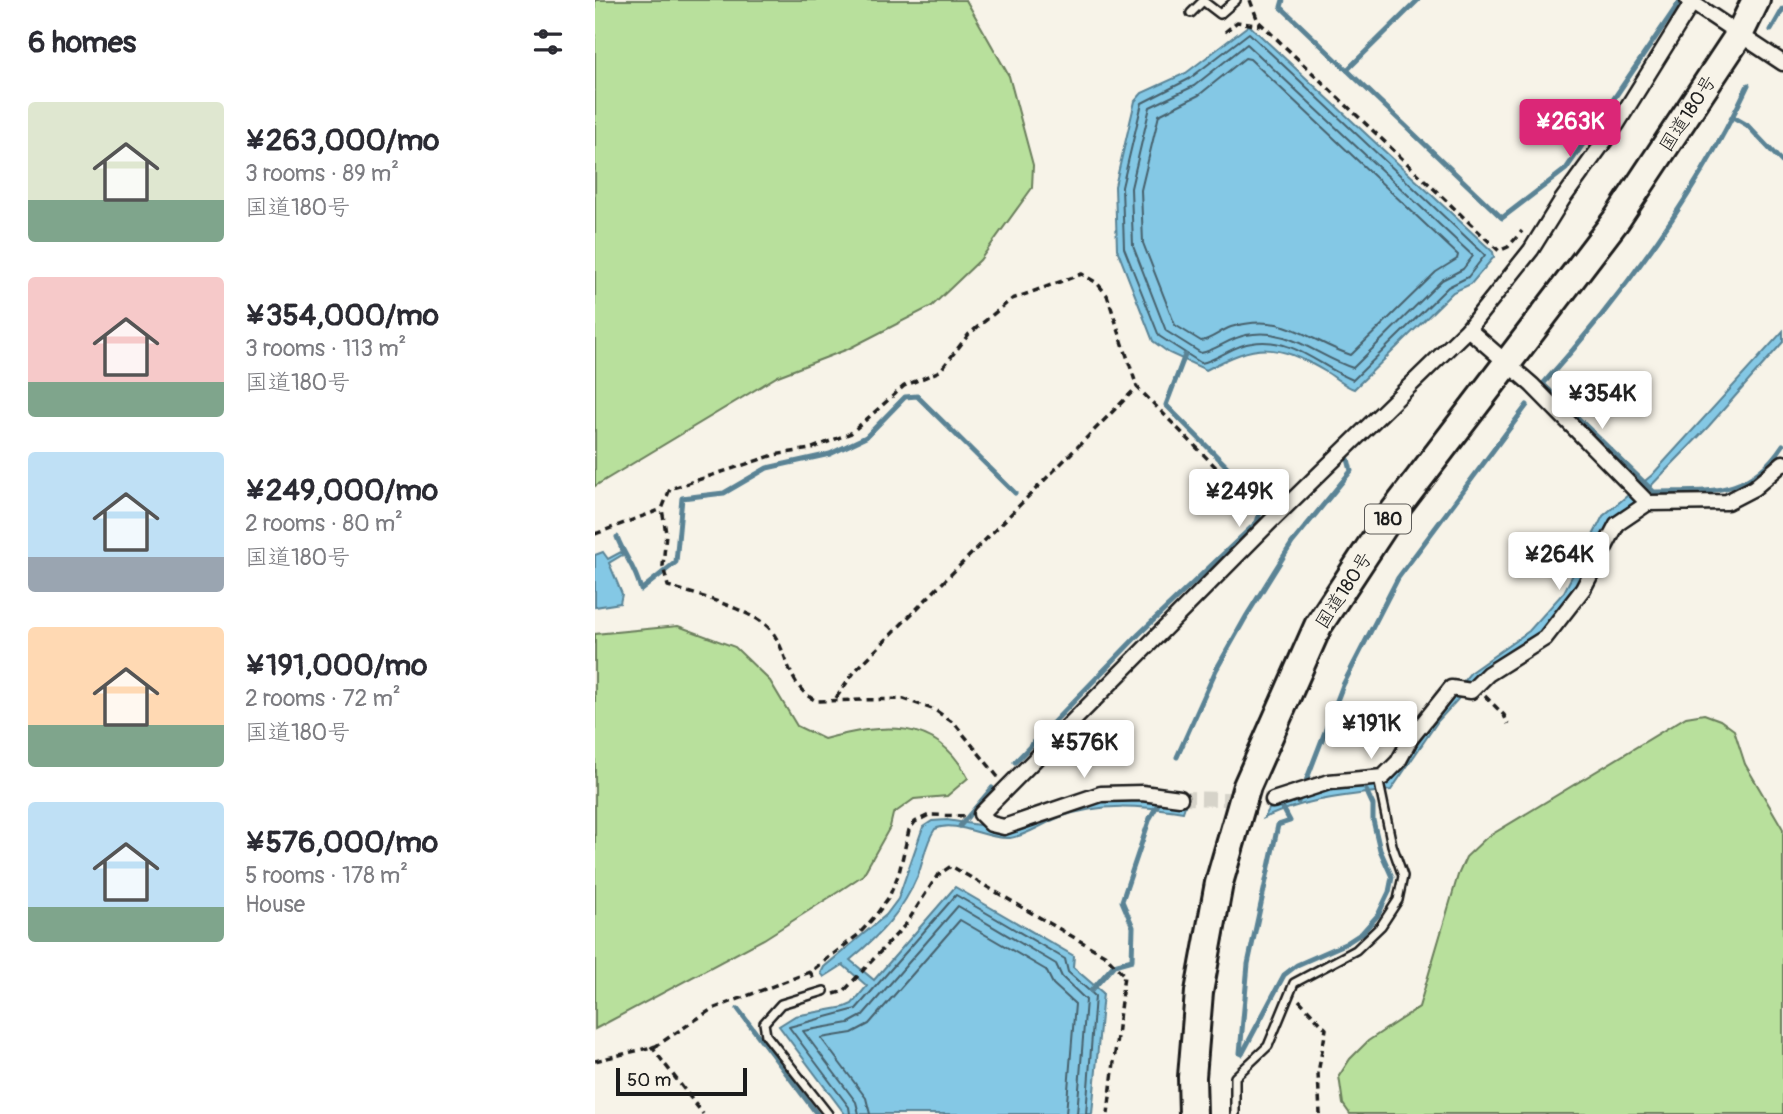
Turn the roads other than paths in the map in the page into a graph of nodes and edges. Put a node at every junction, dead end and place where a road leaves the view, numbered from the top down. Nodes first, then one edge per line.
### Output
1 (1236, 0) edge
2 (1756, 0) edge
3 (1690, 1) edge
4 (1191, 13) dead end
5 (1739, 35) junction
6 (1783, 63) edge
7 (1468, 329) junction
8 (1509, 365) junction
9 (1783, 463) edge
10 (1648, 503) junction
11 (1378, 780) junction
12 (1180, 798) tunnel mouth
13 (1273, 800) tunnel mouth
14 (824, 991) road end
15 (828, 1114) edge
16 (1193, 1114) edge
17 (1235, 1114) edge

1 - 4 lane
2 - 5 highway, 国道180号 / 180
3 - 5 street
3 - 7 street
5 - 6 street
5 - 8 highway, 国道180号 / 180
7 - 8 street
7 - 12 street
8 - 10 street
8 - 16 highway, 国道180号 / 180
9 - 10 street
10 - 11 street
11 - 13 street
11 - 17 lane
14 - 15 lane

